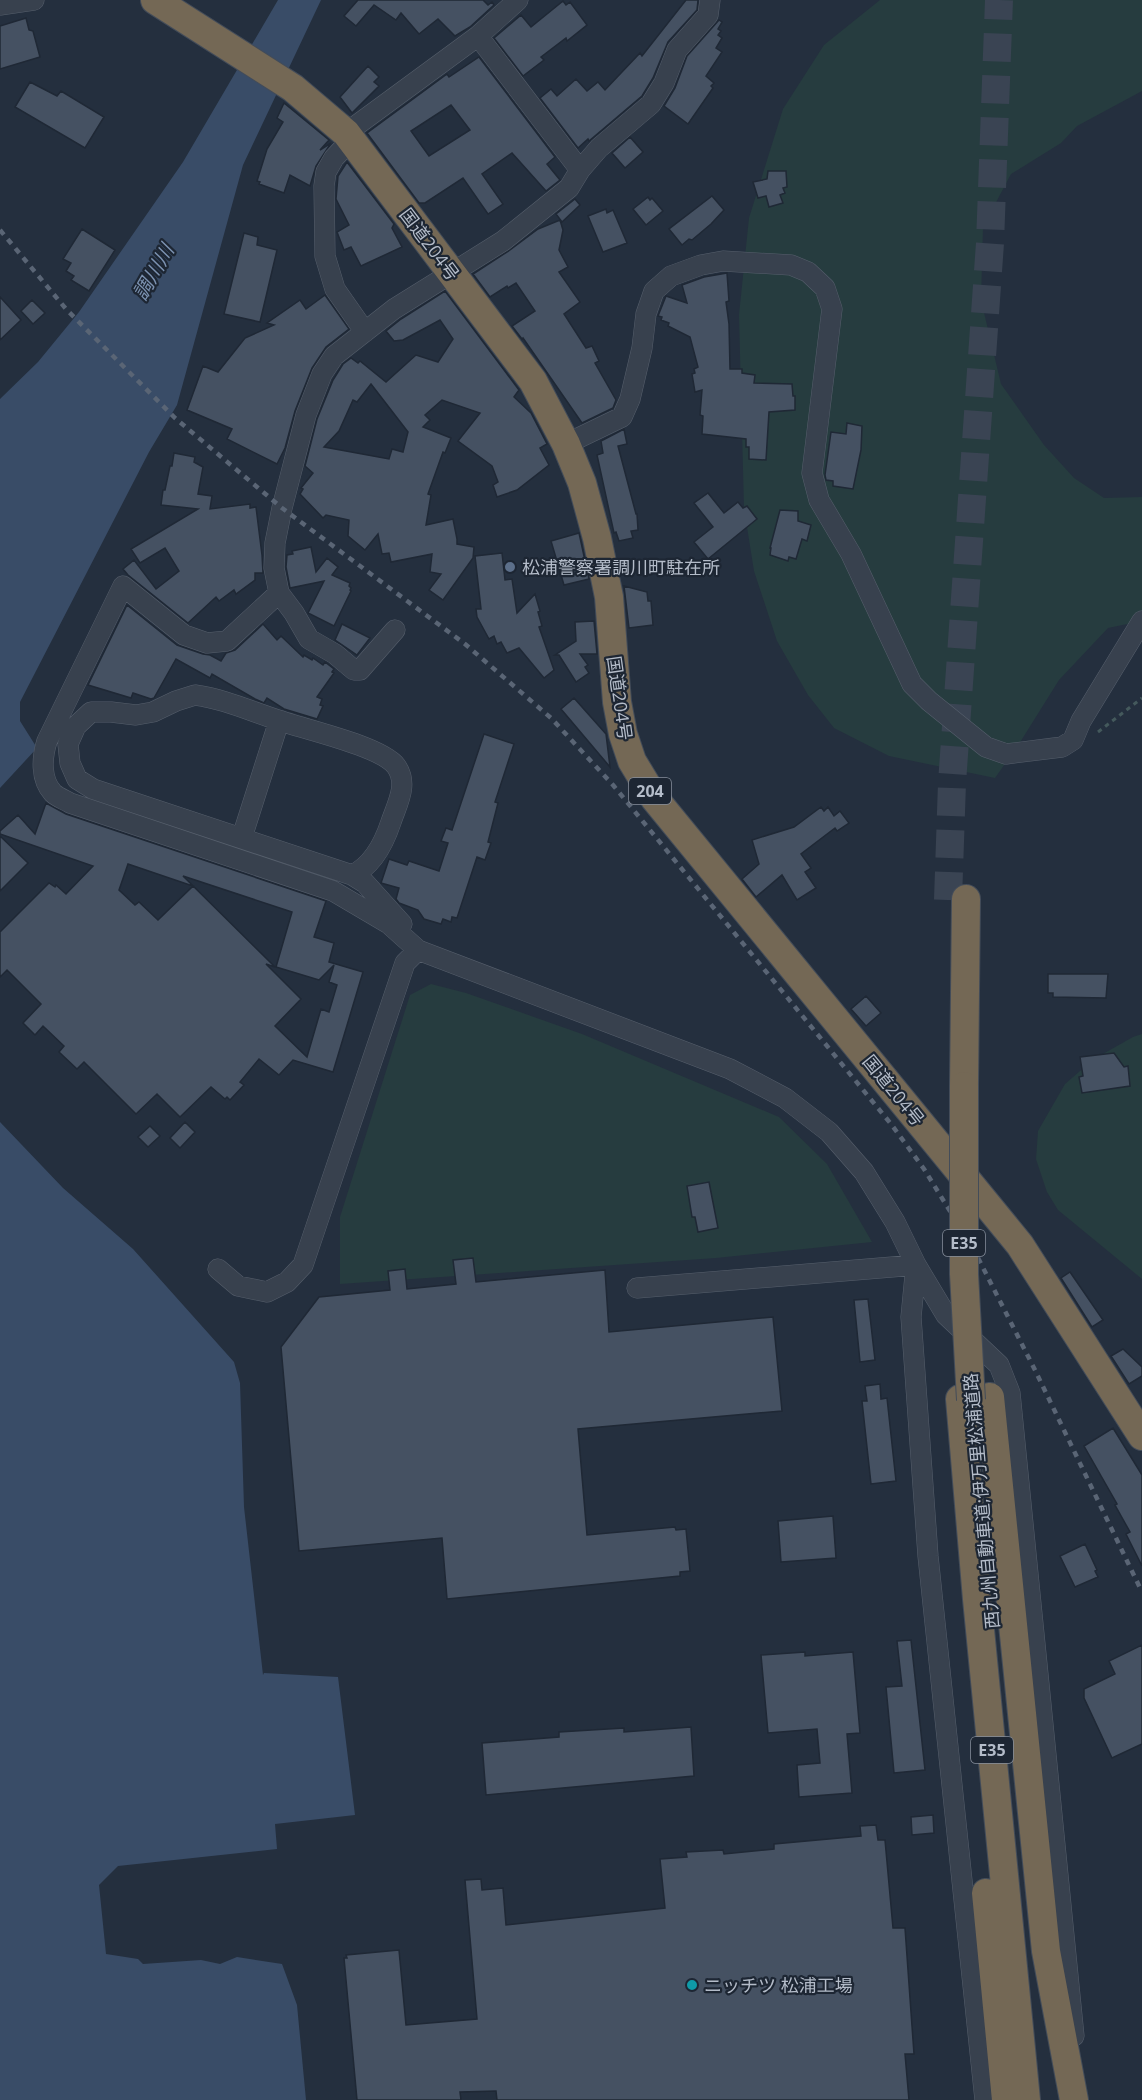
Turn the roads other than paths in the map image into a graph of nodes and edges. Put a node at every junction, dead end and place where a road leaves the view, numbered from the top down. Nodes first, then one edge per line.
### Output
1 (34, 0) edge
2 (518, 0) edge
3 (710, 0) edge
4 (164, 2) edge
5 (0, 5) edge
6 (478, 36) junction
7 (349, 136) junction
8 (580, 170) junction
9 (453, 273) junction
10 (365, 332) junction
11 (566, 444) junction
12 (279, 593) junction
13 (1142, 621) edge
14 (395, 630) dead end
15 (279, 720) junction
16 (242, 837) junction
17 (352, 875) junction
18 (957, 899) tunnel mouth
19 (418, 950) junction
20 (916, 1265) junction
21 (218, 1269) dead end
22 (637, 1288) dead end
23 (974, 1399) junction
24 (1142, 1436) edge
25 (985, 2100) edge
26 (1006, 2100) edge
27 (1026, 2100) edge
28 (1040, 2100) edge
29 (1074, 2100) edge
30 (1081, 2100) edge

1 - 5 street
2 - 6 street
3 - 8 street
4 - 7 highway, 国道204号 / 204
6 - 7 street
6 - 8 street
7 - 9 highway, 国道204号 / 204
7 - 10 street
8 - 9 street
9 - 10 street
9 - 11 highway, 国道204号 / 204
10 - 12 street
11 - 13 street
11 - 24 highway, 国道204号 / 204
12 - 14 street
12 - 19 street
15 - 16 street
15 - 16 street
15 - 17 street
16 - 17 street
17 - 19 street
18 - 23 highway, bridge
19 - 20 street
19 - 21 street
20 - 22 street
20 - 25 street
20 - 30 street
23 - 26 highway
23 - 27 highway, 西九州自動車道;伊万里松浦道路 / E35
23 - 28 highway, 西九州自動車道;伊万里松浦道路 / E35
23 - 29 highway

